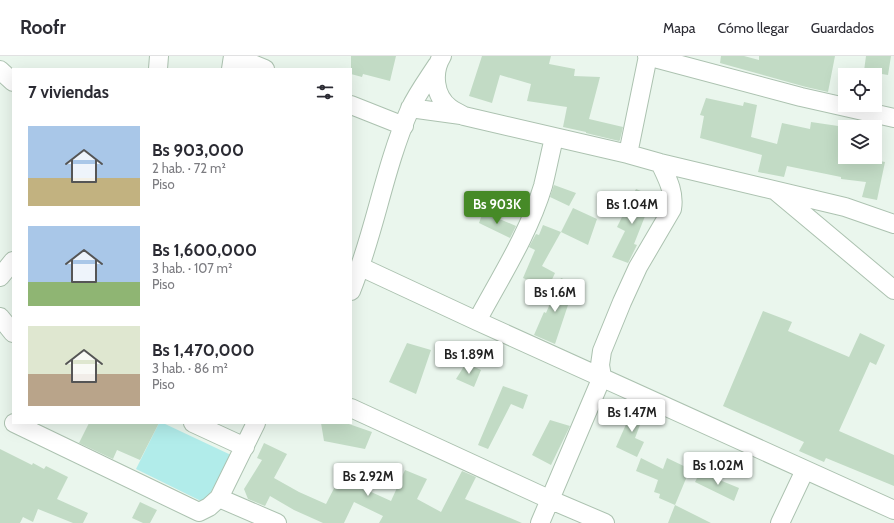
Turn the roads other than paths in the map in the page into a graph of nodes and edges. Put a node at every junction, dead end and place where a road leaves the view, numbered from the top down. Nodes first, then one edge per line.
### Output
1 (159, 56) edge
2 (647, 56) edge
3 (440, 59) edge
4 (158, 68) edge
5 (231, 68) edge
6 (262, 68) edge
7 (0, 70) edge
8 (12, 81) edge
9 (352, 104) edge
10 (410, 108) junction
11 (464, 116) junction
12 (894, 118) edge
13 (404, 126) junction
14 (554, 138) junction
15 (628, 154) junction
16 (660, 163) junction
17 (774, 189) junction
18 (894, 224) edge
19 (12, 262) edge
20 (361, 267) junction
21 (0, 277) edge
22 (352, 289) edge
23 (894, 290) edge
24 (0, 317) edge
25 (477, 321) junction
26 (12, 332) edge
27 (602, 377) junction
28 (352, 408) edge
29 (16, 424) edge
30 (195, 424) edge
31 (256, 424) edge
32 (245, 446) junction
33 (805, 470) junction
34 (219, 498) junction
35 (551, 500) junction
36 (894, 510) edge
37 (196, 517) edge
38 (277, 523) edge
39 (540, 523) edge
40 (605, 523) edge
41 (780, 523) edge

1 - 4 street
2 - 12 street
2 - 15 street
3 - 10 street
3 - 11 street
5 - 6 street
7 - 8 street
9 - 13 street
10 - 11 street
10 - 13 street
11 - 14 street
13 - 20 street
14 - 15 street
14 - 25 street
15 - 16 street
16 - 17 street
16 - 27 street
17 - 18 street
17 - 23 street
19 - 21 street
20 - 22 street
20 - 25 street
24 - 26 street
25 - 27 street
27 - 33 street
27 - 35 street
28 - 35 street
29 - 37 street
30 - 32 street
31 - 32 street
32 - 34 street
33 - 36 street
33 - 41 street
34 - 37 street
34 - 38 street
35 - 39 street
35 - 40 street

